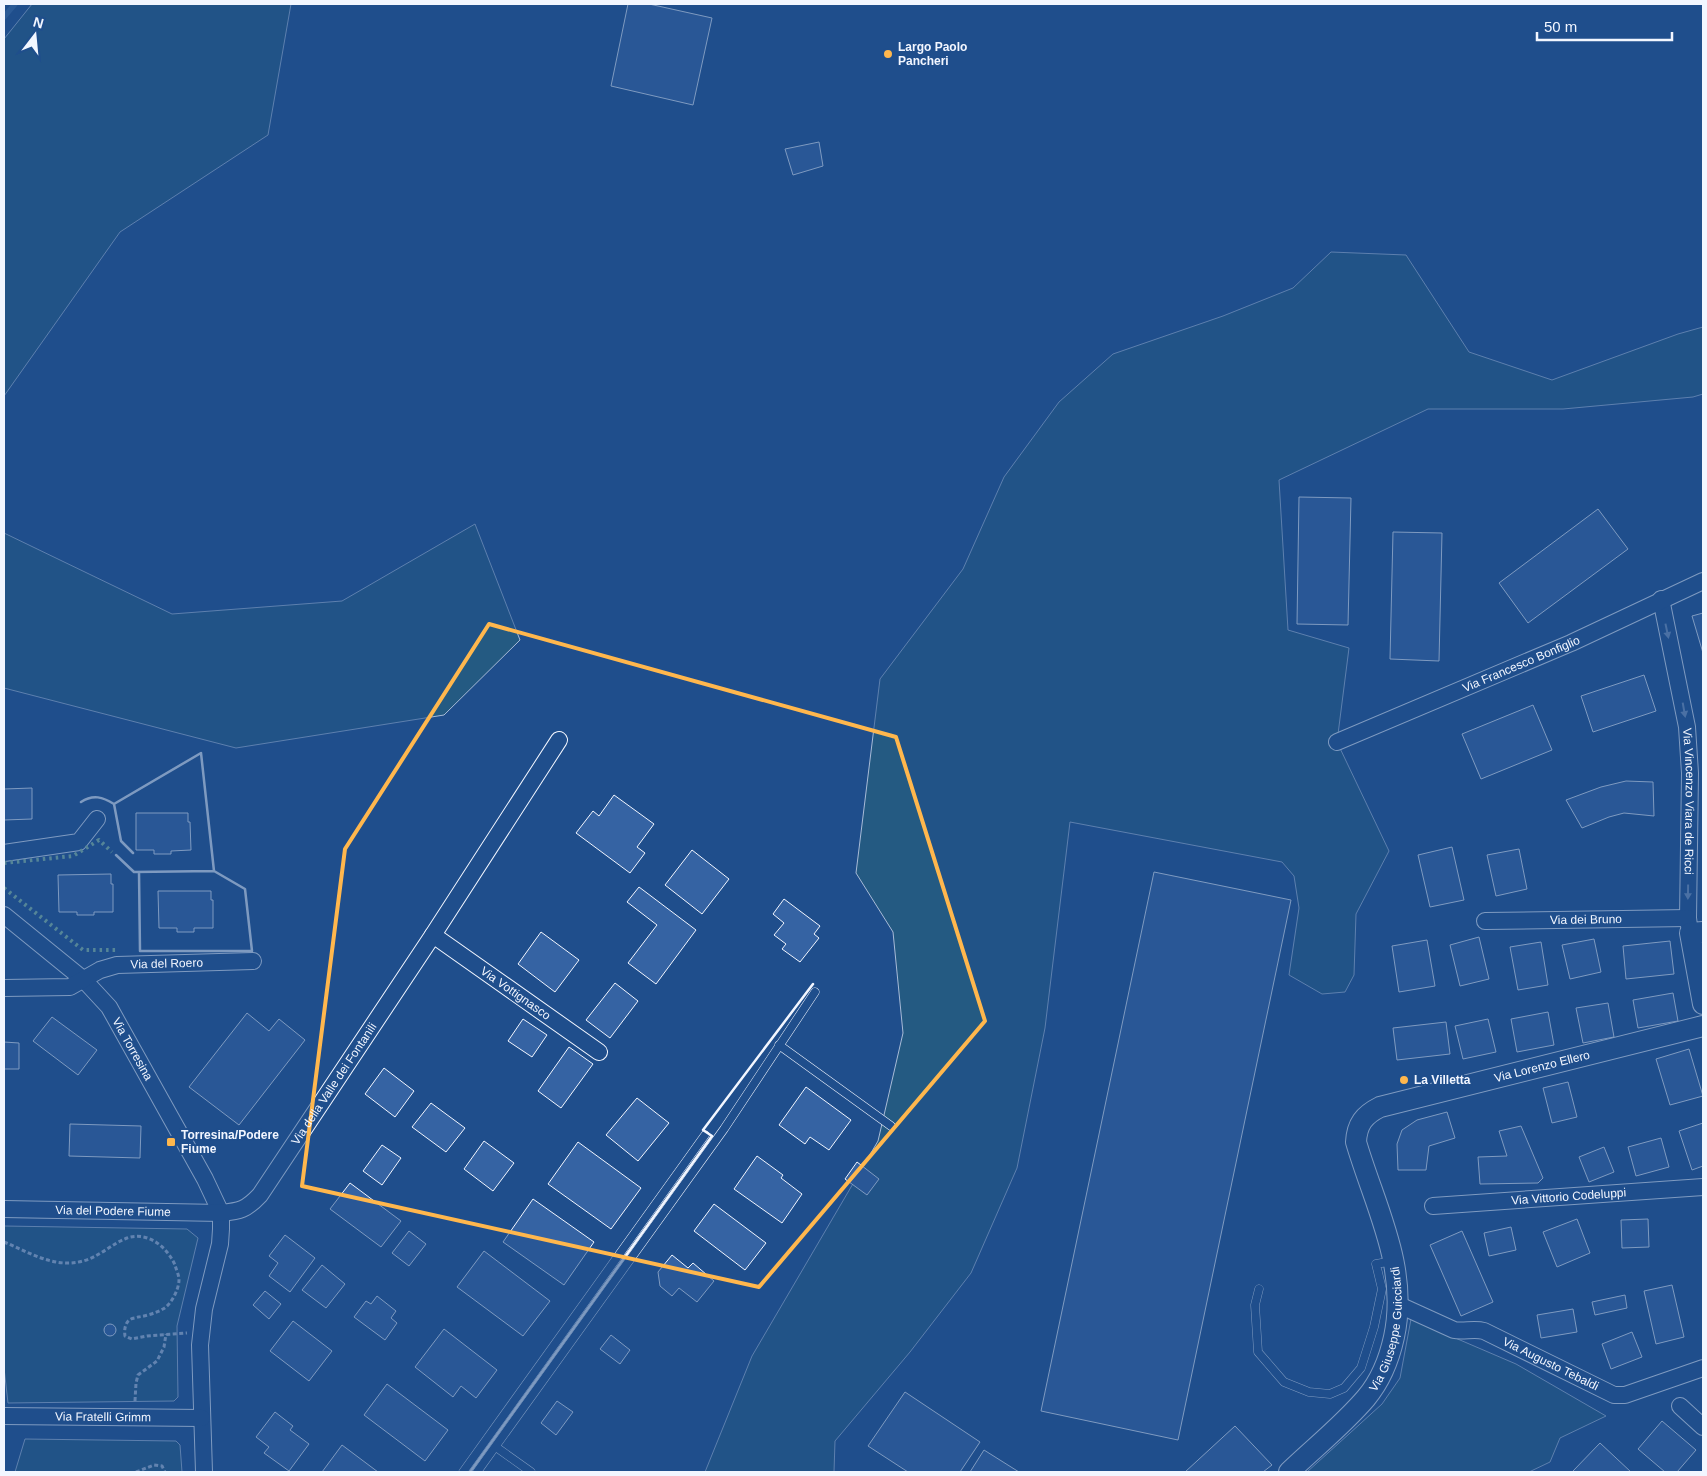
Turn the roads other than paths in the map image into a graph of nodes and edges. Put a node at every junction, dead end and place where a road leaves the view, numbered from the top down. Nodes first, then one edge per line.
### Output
1 (1703, 580) edge
2 (1661, 599) junction
3 (559, 740) dead end
4 (1337, 742) dead end
5 (97, 819) dead end
6 (4, 853) edge
7 (4, 915) edge
8 (1485, 921) dead end
9 (1693, 928) edge
10 (434, 935) junction
11 (253, 961) dead end
12 (84, 980) junction
13 (4, 988) edge
14 (815, 992) dead end
15 (1703, 1004) edge
16 (1703, 1026) edge
17 (779, 1045) junction
18 (599, 1052) dead end
19 (1380, 1107) joint
20 (891, 1126) dead end
21 (705, 1135) dead end
22 (1703, 1186) edge
23 (1433, 1206) dead end
24 (4, 1209) edge
25 (221, 1213) junction
26 (1394, 1261) junction
27 (1259, 1289) dead end
28 (1399, 1305) junction
29 (1703, 1368) edge
30 (1680, 1406) dead end
31 (4, 1416) edge
32 (202, 1418) junction
33 (1703, 1427) edge
34 (496, 1447) junction
35 (204, 1472) edge
36 (463, 1472) edge
37 (477, 1472) edge
38 (531, 1472) edge
39 (1289, 1472) edge

1 - 2 street, Via Francesco Bonfiglio
2 - 4 street, Via Francesco Bonfiglio
2 -> 9 street, Via Vincenzo Viara de Ricci
3 - 10 street, Via della Valle dei Fontanili
5 - 6 street
7 - 12 street, Via Torresina
8 - 9 street, Via dei Bruno
9 - 15 street, Via Vincenzo Viara de Ricci
10 - 18 street, Via Vottignasco
10 - 25 street, Via della Valle dei Fontanili
11 - 12 street, Via del Roero
12 - 13 street, Via del Roero
12 - 25 street, Via Torresina
14 - 17 lane
16 - 19 street, Via Lorenzo Ellero
17 - 20 lane
17 - 34 lane
19 - 26 street, Via Giuseppe Guicciardi
21 - 36 lane
22 - 23 street, Via Vittorio Codeluppi
24 - 25 street, Via del Podere Fiume
25 - 32 street
26 - 27 lane
26 - 28 street, Via Giuseppe Guicciardi
28 - 29 street, Via Augusto Tebaldi
28 - 39 street, Via Giuseppe Guicciardi
30 - 33 street
31 - 32 street, Via Fratelli Grimm
32 - 35 street
34 - 37 lane
34 - 38 lane

